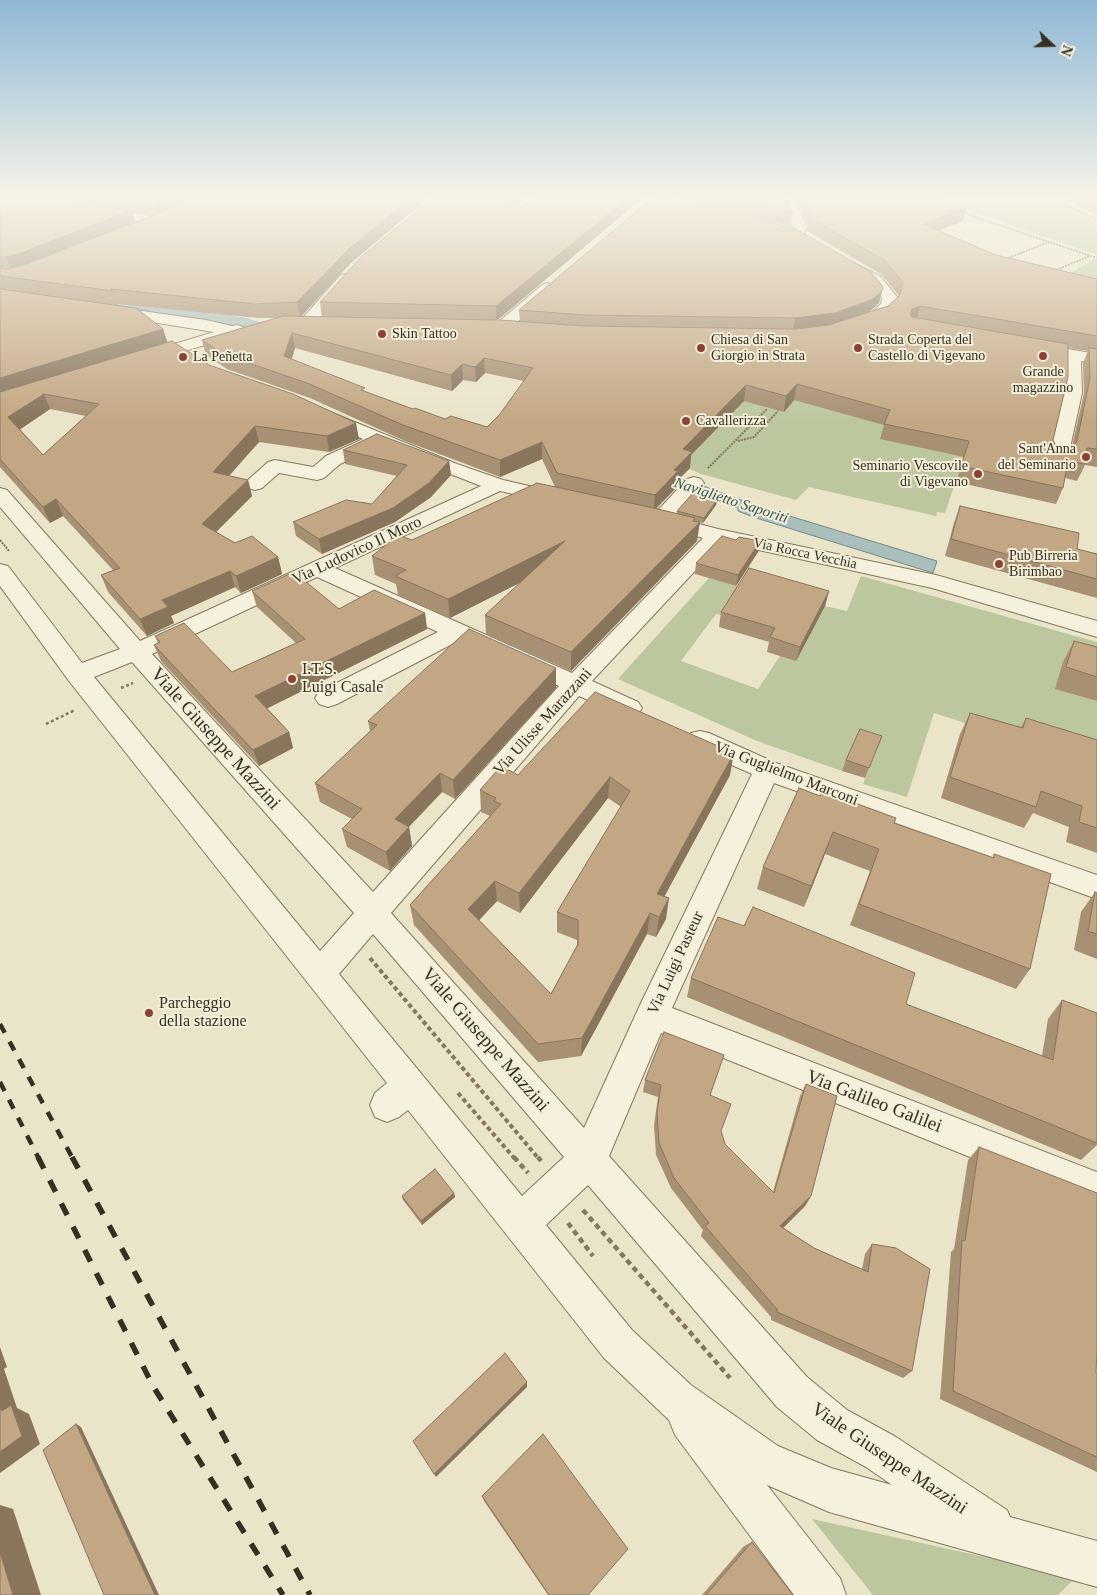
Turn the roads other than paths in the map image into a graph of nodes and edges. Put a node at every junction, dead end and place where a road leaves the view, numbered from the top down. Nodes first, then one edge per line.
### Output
1 (351, 272) edge
2 (864, 272) edge
3 (561, 276) edge
4 (98, 310) edge
5 (172, 321) junction
6 (289, 324) edge
7 (306, 324) junction
8 (325, 324) edge
9 (481, 328) edge
10 (501, 328) junction
11 (519, 329) edge
12 (839, 330) edge
13 (203, 341) junction
14 (1014, 345) edge
15 (180, 348) junction
16 (1072, 355) junction
17 (196, 359) edge
18 (1097, 359) edge
19 (132, 363) edge
20 (311, 408) edge
21 (378, 439) junction
22 (1058, 457) edge
23 (255, 484) dead end
24 (498, 485) junction
25 (690, 487) road end
26 (0, 494) edge
27 (574, 502) edge
28 (717, 535) junction
29 (318, 569) junction
30 (0, 571) edge
31 (1097, 629) edge
32 (459, 631) junction
33 (129, 664) junction
34 (78, 675) junction
35 (576, 684) junction
36 (328, 698) dead end
37 (648, 717) edge
38 (676, 729) edge
39 (767, 770) junction
40 (1097, 886) edge
41 (373, 913) junction
42 (319, 974) junction
43 (652, 1015) junction
44 (589, 1159) junction
45 (1097, 1190) edge
46 (521, 1222) junction
47 (676, 1400) junction
48 (1011, 1540) junction
49 (1097, 1564) edge
50 (823, 1595) edge

1 - 7 street
2 - 12 street
3 - 10 street
4 - 5 street
5 - 13 street
5 - 13 street
6 - 7 street
7 - 8 street
9 - 10 street
10 - 11 street
13 - 15 street
14 - 16 street
15 - 17 street
15 - 19 street
16 - 18 street
16 - 22 street
20 - 21 street
21 - 23 street
21 - 24 street
24 - 27 street
24 - 29 street, Via Ludovico Il Moro
25 - 28 street, Via Rocca Vecchia
26 - 33 street, Viale Giuseppe Mazzini
28 - 31 street, Via Rocca Vecchia
28 - 35 street, Via Ulisse Marazzani
29 - 32 street
29 - 33 street, Via Ludovico Il Moro
30 - 34 street, Viale Giuseppe Mazzini
32 - 35 street
32 - 36 street
33 - 34 street, Via Ludovico Il Moro
33 - 41 street, Viale Giuseppe Mazzini
34 - 42 street, Viale Giuseppe Mazzini
35 - 37 street
35 - 41 street, Via Ulisse Marazzani
38 - 39 street, Via Guglielmo Marconi
39 - 40 street, Via Guglielmo Marconi
39 - 43 street, Via Luigi Pasteur
41 - 42 street, Via Ulisse Marazzani
41 - 44 street, Viale Giuseppe Mazzini
42 - 46 street, Viale Giuseppe Mazzini
43 - 44 street, Via Luigi Pasteur
43 - 45 street, Via Galileo Galilei
44 - 46 street
44 - 48 street, Viale Giuseppe Mazzini
46 - 47 street, Viale Giuseppe Mazzini
47 - 48 street, Viale Giuseppe Mazzini
47 - 50 street, Viale Giuseppe Mazzini
48 - 49 street, Viale Giuseppe Mazzini

